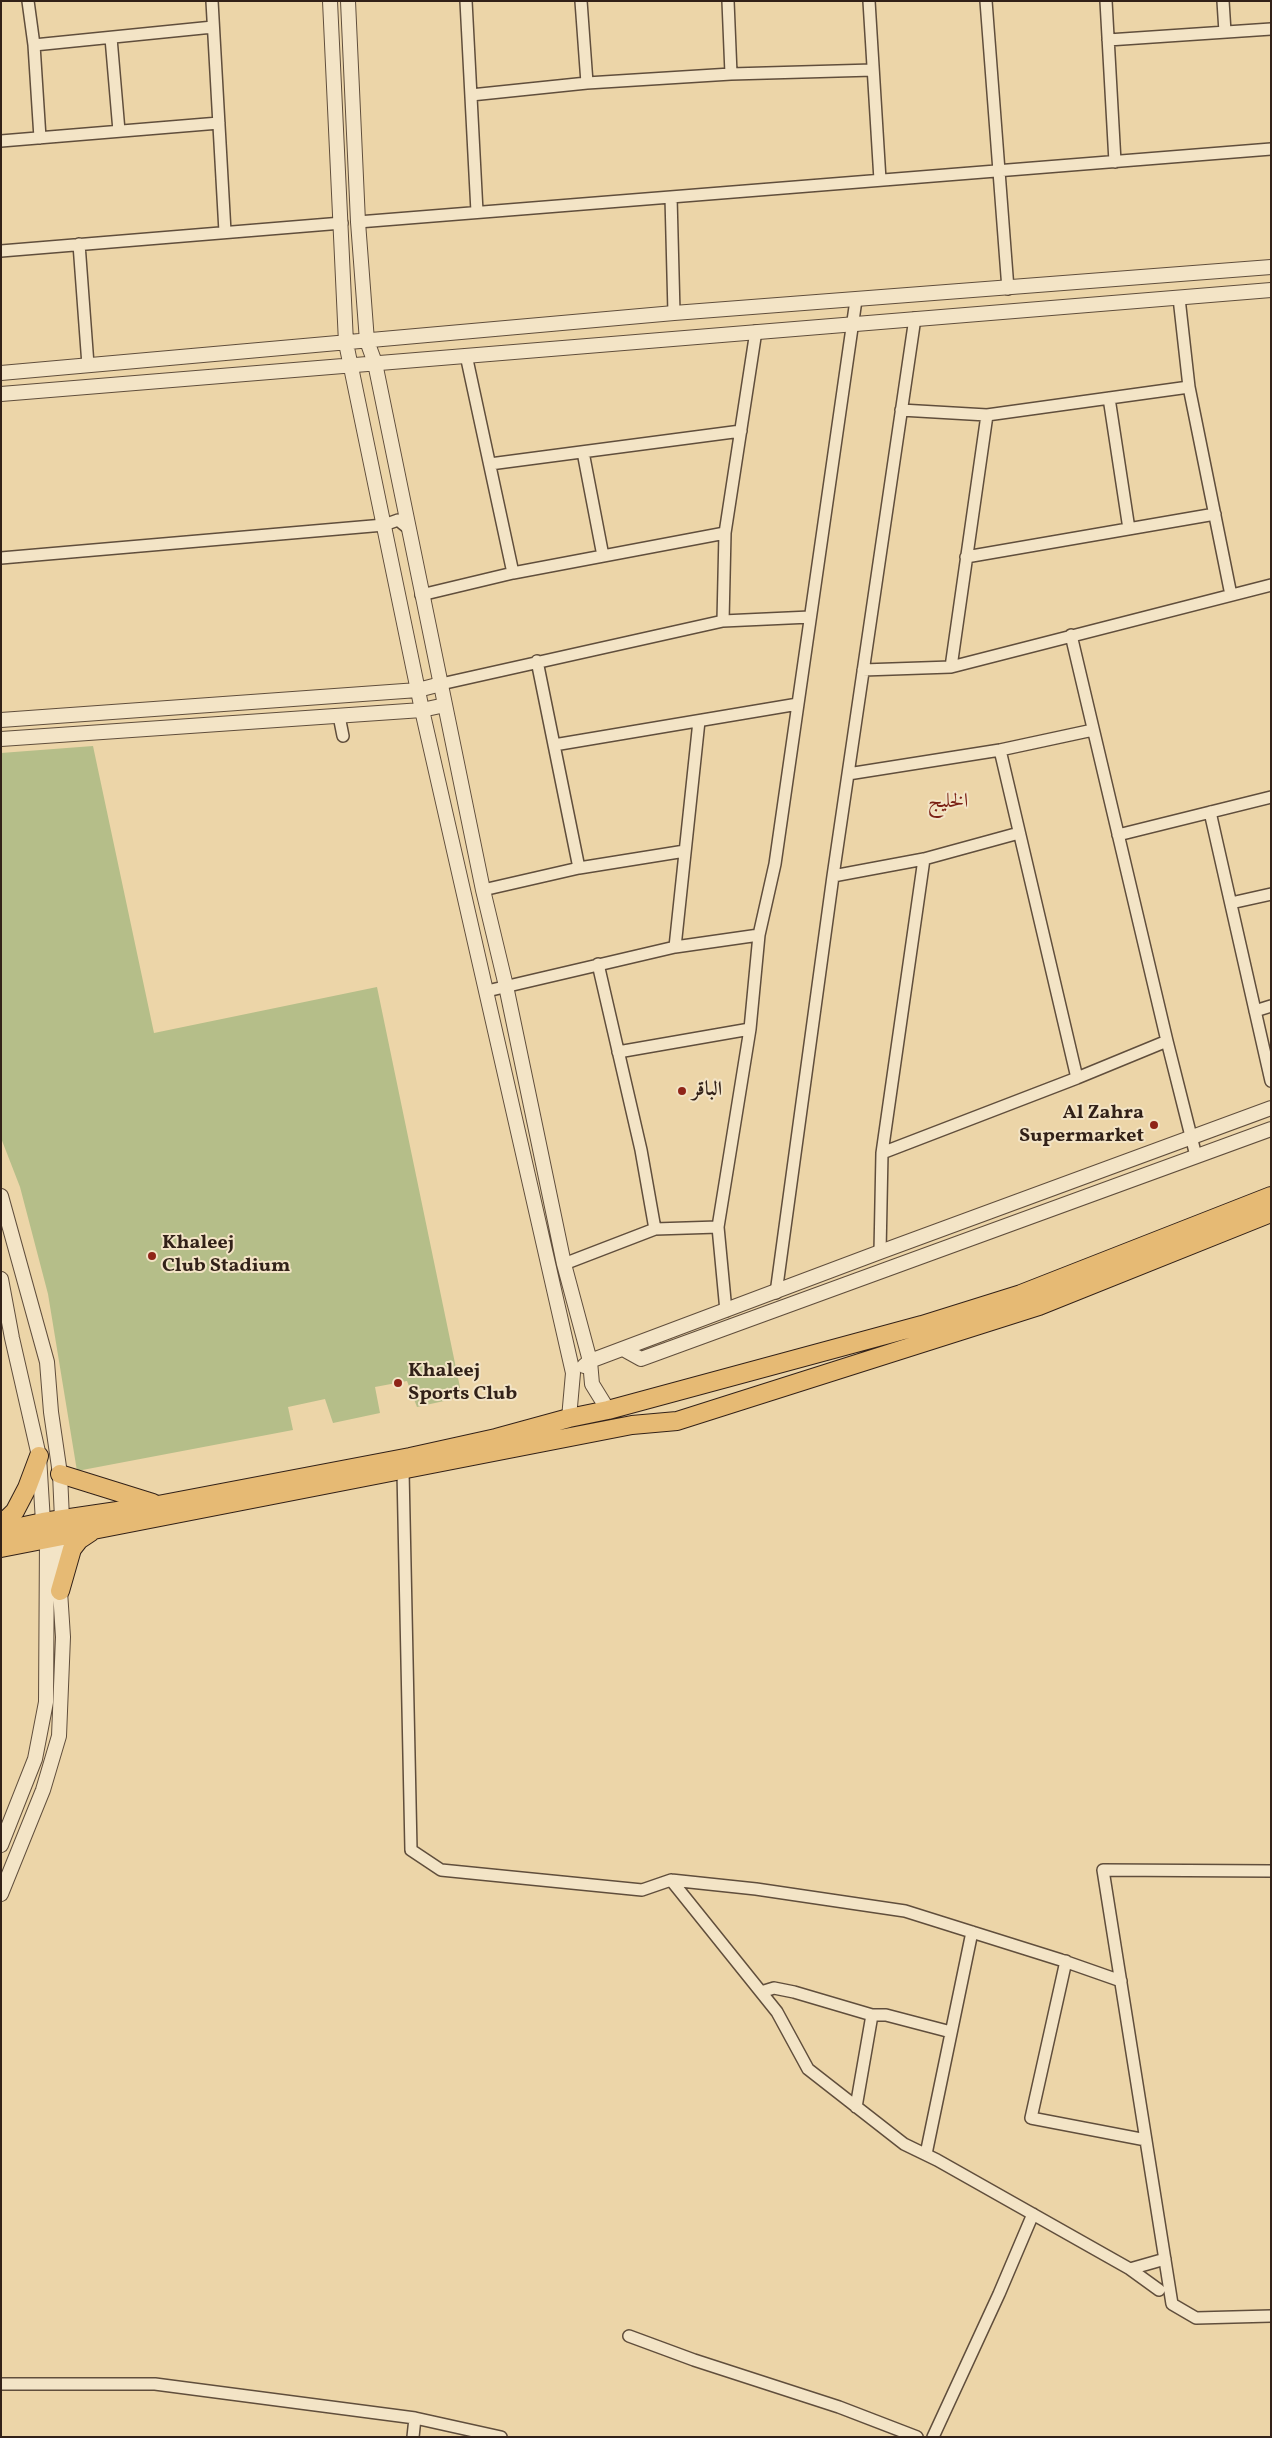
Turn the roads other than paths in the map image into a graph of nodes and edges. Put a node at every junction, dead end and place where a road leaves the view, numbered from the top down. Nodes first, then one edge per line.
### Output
1 (28, 1) edge
2 (212, 1) edge
3 (330, 1) edge
4 (348, 1) edge
5 (466, 1) edge
6 (580, 1) edge
7 (728, 1) edge
8 (869, 1) edge
9 (986, 1) edge
10 (1106, 1) edge
11 (1223, 1) edge
12 (214, 28) junction
13 (1271, 29) edge
14 (1225, 32) junction
15 (111, 38) junction
16 (1108, 40) junction
17 (34, 45) junction
18 (873, 70) junction
19 (731, 74) junction
20 (587, 84) junction
21 (471, 95) junction
22 (219, 123) junction
23 (119, 131) junction
24 (40, 138) junction
25 (1, 141) edge
26 (1271, 149) edge
27 (1115, 162) junction
28 (999, 171) junction
29 (880, 180) junction
30 (671, 197) junction
31 (477, 212) junction
32 (358, 222) junction
33 (342, 223) junction
34 (225, 232) junction
35 (79, 244) junction
36 (1, 251) edge
37 (1271, 268) edge
38 (1008, 289) junction
39 (1270, 291) edge
40 (1179, 298) junction
41 (856, 300) junction
42 (674, 313) junction
43 (915, 318) junction
44 (852, 324) junction
45 (756, 331) junction
46 (367, 341) junction
47 (346, 343) junction
48 (466, 355) junction
49 (375, 363) junction
50 (88, 365) junction
51 (350, 365) junction
52 (1, 373) edge
53 (1189, 387) junction
54 (1, 394) edge
55 (1109, 398) junction
56 (901, 410) junction
57 (986, 415) junction
58 (741, 431) junction
59 (583, 452) junction
60 (490, 464) junction
61 (1215, 514) junction
62 (384, 526) junction
63 (408, 528) junction
64 (1129, 529) junction
65 (725, 533) junction
66 (602, 556) junction
67 (966, 557) junction
68 (1, 558) edge
69 (513, 573) junction
70 (1271, 585) edge
71 (421, 594) junction
72 (1232, 595) junction
73 (810, 617) junction
74 (723, 621) junction
75 (1071, 635) junction
76 (537, 661) junction
77 (951, 667) junction
78 (863, 670) junction
79 (441, 684) junction
80 (418, 690) junction
81 (798, 704) junction
82 (445, 705) junction
83 (422, 710) junction
84 (339, 716) junction
85 (1, 720) edge
86 (699, 721) junction
87 (1093, 730) junction
88 (343, 736) dead end
89 (1, 739) edge
90 (554, 746) junction
91 (1000, 750) junction
92 (848, 774) junction
93 (1271, 797) edge
94 (1210, 812) junction
95 (1019, 833) junction
96 (1118, 835) junction
97 (685, 851) junction
98 (924, 859) junction
99 (579, 868) junction
100 (833, 876) junction
101 (483, 890) junction
102 (1271, 894) edge
103 (1231, 903) junction
104 (759, 935) junction
105 (674, 948) junction
106 (598, 964) junction
107 (506, 986) junction
108 (487, 991) junction
109 (1271, 1006) edge
110 (1255, 1012) junction
111 (750, 1030) junction
112 (1167, 1041) junction
113 (618, 1052) junction
114 (1077, 1078) junction
115 (1271, 1081) edge
116 (1271, 1108) edge
117 (1271, 1129) edge
118 (1190, 1138) junction
119 (882, 1153) junction
120 (1196, 1156) junction
121 (1, 1196) edge
122 (1271, 1196) edge
123 (1271, 1213) edge
124 (718, 1227) junction
125 (655, 1229) junction
126 (880, 1252) junction
127 (564, 1264) junction
128 (1, 1279) edge
129 (776, 1293) junction
130 (3, 1299) edge
131 (726, 1311) junction
132 (623, 1350) junction
133 (590, 1361) junction
134 (573, 1373) junction
135 (608, 1410) junction
136 (569, 1418) junction
137 (39, 1456) junction
138 (403, 1471) junction
139 (60, 1474) junction
140 (158, 1505) junction
141 (62, 1519) junction
142 (43, 1522) junction
143 (1, 1525) edge
144 (1, 1531) edge
145 (92, 1532) junction
146 (53, 1539) junction
147 (1, 1548) edge
148 (60, 1591) junction
149 (1, 1845) edge
150 (1271, 1871) edge
151 (672, 1880) junction
152 (1, 1894) edge
153 (972, 1932) junction
154 (1066, 1962) junction
155 (1121, 1981) junction
156 (761, 1992) junction
157 (872, 2015) junction
158 (951, 2032) junction
159 (856, 2106) junction
160 (1146, 2140) junction
161 (926, 2154) junction
162 (1032, 2214) junction
163 (1165, 2260) junction
164 (1130, 2269) junction
165 (1159, 2290) dead end
166 (1271, 2316) edge
167 (629, 2336) dead end
168 (1, 2384) edge
169 (415, 2418) junction
170 (413, 2437) edge
171 (501, 2437) edge
172 (917, 2437) edge
173 (933, 2437) edge

1 - 17 street
2 - 12 street
3 - 33 street
4 - 32 street
5 - 21 street
6 - 20 street
7 - 19 street
8 - 18 street
9 - 28 street
10 - 16 street
11 - 14 street
12 - 15 street
12 - 22 street
13 - 14 street
14 - 16 street
15 - 17 street
15 - 23 street
16 - 27 street
17 - 24 street
18 - 19 street
18 - 29 street
19 - 20 street
20 - 21 street
21 - 31 street
22 - 23 street
22 - 34 street
23 - 24 street
24 - 25 street
26 - 27 street
27 - 28 street
28 - 29 street
28 - 38 street
29 - 30 street
30 - 31 street
30 - 42 street
31 - 32 street
32 - 46 street
33 - 34 street
33 - 47 street
34 - 35 street
35 - 36 street
35 - 50 street
37 - 38 street
38 - 41 street
39 - 40 street
40 - 43 street
40 - 53 street
41 - 42 street
41 - 44 street
42 - 46 street
43 - 44 street
43 - 56 street
44 - 45 street
44 - 73 street
45 - 48 street
45 - 58 street
46 - 47 street
46 - 49 street
47 - 50 street
47 - 51 street
48 - 49 street
48 - 60 street
49 - 51 street
49 - 63 street
50 - 52 street
51 - 54 street
51 - 62 street
53 - 55 street
53 - 61 street
55 - 57 street
55 - 64 street
56 - 57 street
56 - 78 street
57 - 67 street
58 - 59 street
58 - 65 street
59 - 60 street
59 - 66 street
60 - 69 street
61 - 64 street
61 - 72 street
62 - 63 street
62 - 68 street
62 - 80 street
63 - 71 street
64 - 67 street
65 - 66 street
65 - 74 street
66 - 69 street
67 - 77 street
69 - 71 street
70 - 72 street
71 - 79 street
72 - 75 street
73 - 74 street
73 - 81 street
74 - 76 street
75 - 77 street
75 - 87 street
76 - 79 street
76 - 90 street
77 - 78 street
78 - 92 street
79 - 80 street
79 - 82 street
80 - 83 street
80 - 85 street
81 - 86 street
81 - 104 street
82 - 83 street
82 - 101 street
83 - 84 street
83 - 108 street
84 - 88 street
84 - 89 street
86 - 90 street
86 - 97 street
87 - 91 street
87 - 96 street
90 - 99 street
91 - 92 street
91 - 95 street
92 - 100 street
93 - 94 street
94 - 96 street
94 - 103 street
95 - 98 street
95 - 114 street
96 - 112 street
97 - 99 street
97 - 105 street
98 - 100 street
98 - 119 street
99 - 101 street
100 - 129 street
101 - 107 street
102 - 103 street
103 - 110 street
104 - 105 street
104 - 111 street
105 - 106 street
106 - 107 street
106 - 113 street
107 - 108 street
107 - 127 street
108 - 134 street
109 - 110 street
110 - 115 street
111 - 113 street
111 - 124 street
112 - 114 street
112 - 118 street
113 - 125 street
114 - 119 street
116 - 118 street
117 - 120 street
118 - 120 street
118 - 126 street
119 - 126 street
120 - 132 street
121 - 139 street
122 - 135 main road
123 - 138 main road
124 - 125 street
124 - 131 street
125 - 127 street
126 - 129 street
127 - 133 street
128 - 130 street
129 - 131 street
130 - 137 street
131 - 132 street
132 - 133 street
133 - 134 street
133 - 135 street
134 - 136 street
135 - 136 main road
136 - 140 main road
137 - 142 street
137 - 143 main road
138 - 145 main road
138 - 151 street
139 - 140 main road
139 - 141 street
140 - 141 main road
141 - 142 main road
141 - 146 street
142 - 144 main road
142 - 146 street
145 - 146 main road
145 - 148 main road
146 - 147 main road
146 - 148 street
146 - 149 street
148 - 152 street
150 - 155 street
151 - 153 street
151 - 156 street
153 - 154 street
153 - 158 street
154 - 155 street
154 - 160 street
155 - 160 street
156 - 157 street
156 - 159 street
157 - 158 street
157 - 159 street
158 - 161 street
159 - 161 street
160 - 163 street
161 - 162 street
162 - 164 street
162 - 173 street
163 - 164 street
163 - 166 street
164 - 165 street
167 - 172 street
168 - 169 street
169 - 170 street
169 - 171 street

